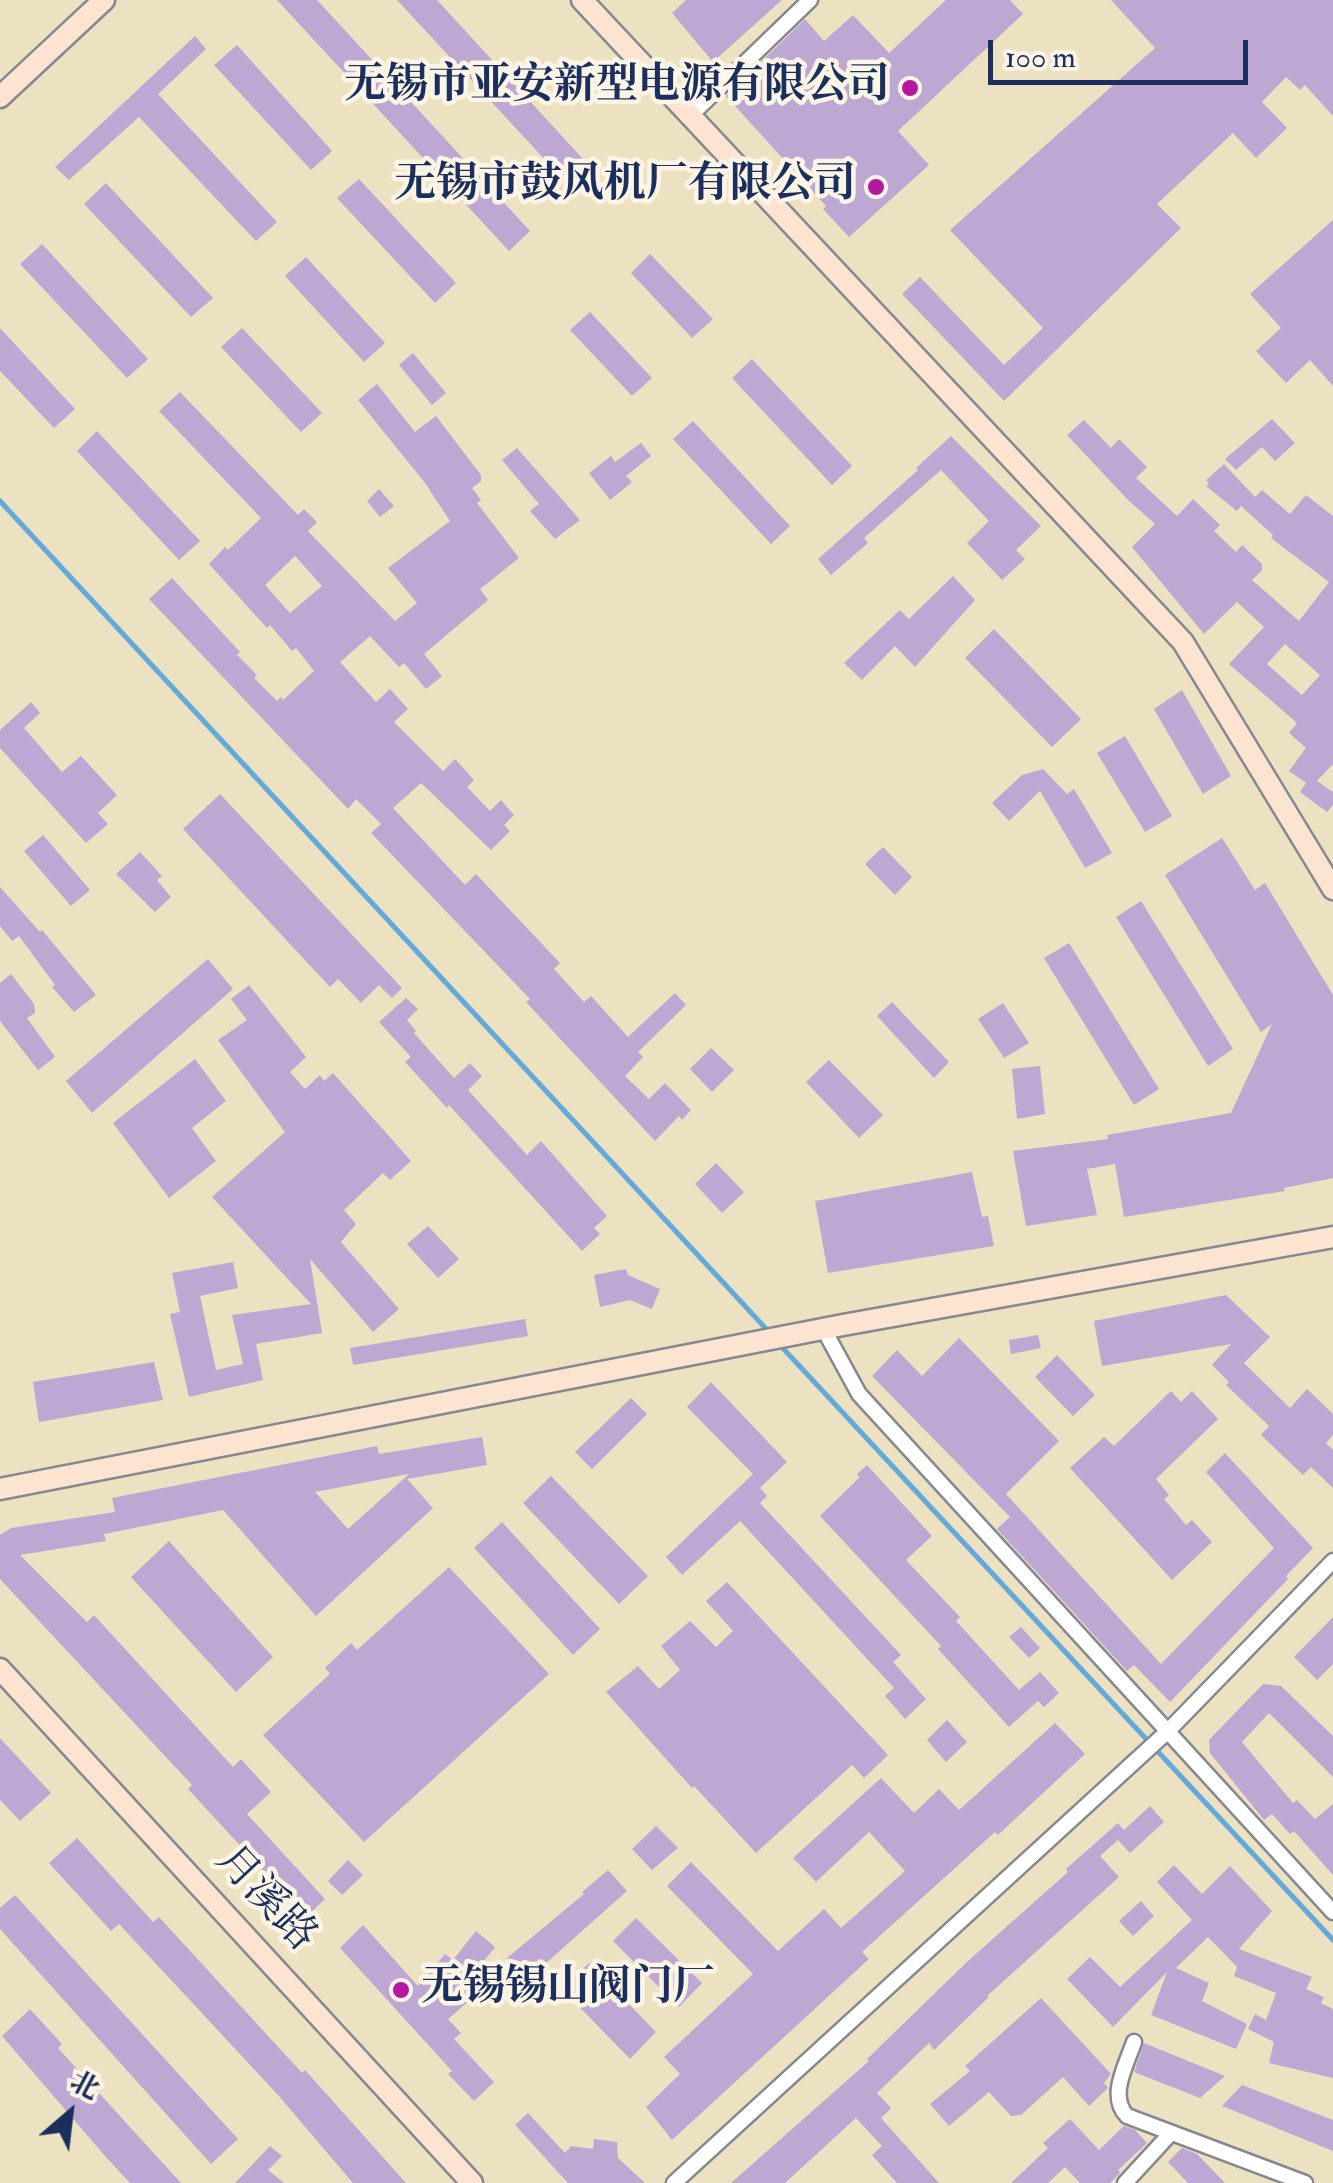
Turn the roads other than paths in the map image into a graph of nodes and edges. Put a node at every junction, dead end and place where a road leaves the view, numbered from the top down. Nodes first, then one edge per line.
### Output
1 (104, 0) edge
2 (582, 0) edge
3 (810, 0) edge
4 (0, 97) edge
5 (690, 116) junction
6 (1333, 888) edge
7 (1333, 1237) edge
8 (822, 1328) junction
9 (0, 1489) edge
10 (1333, 1561) edge
11 (0, 1669) edge
12 (1164, 1734) junction
13 (1333, 1912) edge
14 (1134, 2042) dead end
15 (1171, 2133) junction
16 (472, 2183) edge
17 (674, 2183) edge
18 (1126, 2183) edge
19 (1305, 2183) edge

1 - 4 street
2 - 5 street
3 - 5 street
5 - 6 street
7 - 8 street
8 - 9 street
8 - 12 street
10 - 12 street
11 - 16 street, 月溪路
12 - 13 street
12 - 17 street
14 - 15 street
15 - 18 street
15 - 19 street

